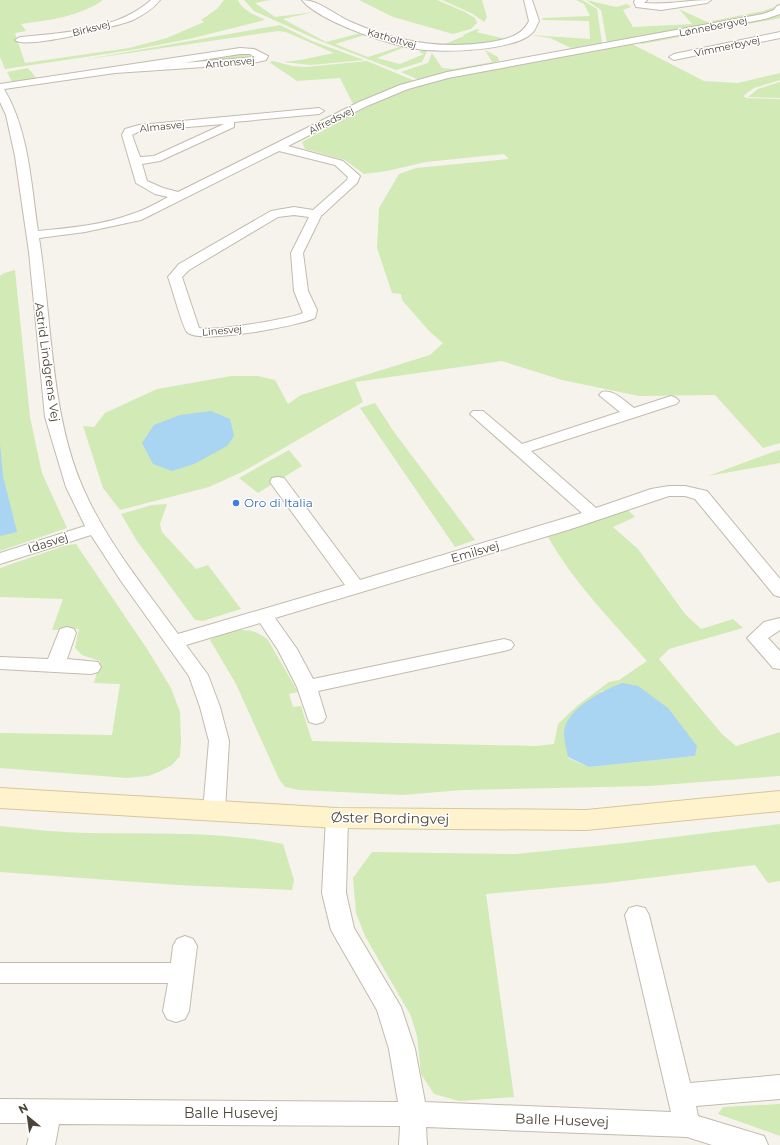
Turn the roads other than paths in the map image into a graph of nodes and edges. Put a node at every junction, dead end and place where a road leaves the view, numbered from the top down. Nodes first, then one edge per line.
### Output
1 (156, 0) edge
2 (306, 0) edge
3 (528, 0) edge
4 (643, 0) edge
5 (701, 0) edge
6 (780, 8) edge
7 (780, 35) edge
8 (643, 39) joint
9 (20, 40) dead end
10 (485, 46) junction
11 (674, 58) dead end
12 (512, 63) junction
13 (116, 70) junction
14 (0, 88) edge
15 (0, 92) edge
16 (319, 111) dead end
17 (228, 119) junction
18 (278, 147) junction
19 (137, 161) junction
20 (181, 196) junction
21 (316, 214) junction
22 (32, 235) junction
23 (607, 395) dead end
24 (671, 401) dead end
25 (478, 414) dead end
26 (632, 414) junction
27 (519, 450) junction
28 (278, 482) dead end
29 (594, 515) junction
30 (96, 528) junction
31 (0, 559) edge
32 (356, 587) junction
33 (780, 591) edge
34 (264, 615) junction
35 (780, 624) edge
36 (67, 633) dead end
37 (174, 642) junction
38 (504, 645) dead end
39 (0, 663) edge
40 (780, 663) edge
41 (54, 666) junction
42 (91, 667) dead end
43 (307, 687) junction
44 (316, 717) dead end
45 (0, 798) edge
46 (780, 800) edge
47 (214, 810) junction
48 (337, 818) junction
49 (637, 915) dead end
50 (185, 946) dead end
51 (0, 973) edge
52 (181, 973) junction
53 (176, 1011) dead end
54 (780, 1087) edge
55 (680, 1096) junction
56 (0, 1111) edge
57 (48, 1111) junction
58 (413, 1114) junction
59 (687, 1125) junction
60 (41, 1145) edge
61 (414, 1145) edge
62 (754, 1145) edge

1 - 9 street, Birksvej
2 - 10 street, Katholtvej
3 - 10 street, Katholtvej
4 - 5 street
6 - 8 street, Lønnebergvej
7 - 11 street, Vimmerbyvej
8 - 12 street, Alfredsvej
10 - 12 street
12 - 18 street, Alfredsvej
13 - 13 street, Antonsvej
13 - 14 street, Antonsvej
15 - 22 street, Astrid Lindgrens Vej
16 - 17 street, Almasvej
17 - 19 street, Almasvej
17 - 19 street, Almasvej
18 - 20 street, Alfredsvej
18 - 21 street, Linesvej
19 - 20 street, Almasvej
20 - 22 street, Alfredsvej
21 - 21 street, Linesvej
22 - 30 street, Astrid Lindgrens Vej
23 - 26 street
24 - 26 street
25 - 27 street
26 - 27 street
27 - 29 street
28 - 32 street
29 - 32 street, Emilsvej
29 - 33 street, Emilsvej
30 - 31 street, Idasvej
30 - 37 street, Astrid Lindgrens Vej
32 - 34 street, Emilsvej
34 - 37 street, Emilsvej
34 - 43 street
35 - 40 street
36 - 41 street
37 - 47 street, Astrid Lindgrens Vej
38 - 43 street
39 - 41 street
41 - 42 street
43 - 44 street
45 - 47 street, Øster Bordingvej
46 - 48 street, Øster Bordingvej
47 - 48 street, Øster Bordingvej
48 - 58 street
49 - 55 street
50 - 52 street
51 - 52 street
52 - 53 street
54 - 55 street
55 - 59 street
56 - 57 street, Balle Husevej
57 - 58 street, Balle Husevej
57 - 60 street
58 - 59 street, Balle Husevej
58 - 61 street
59 - 62 street, Balle Husevej

